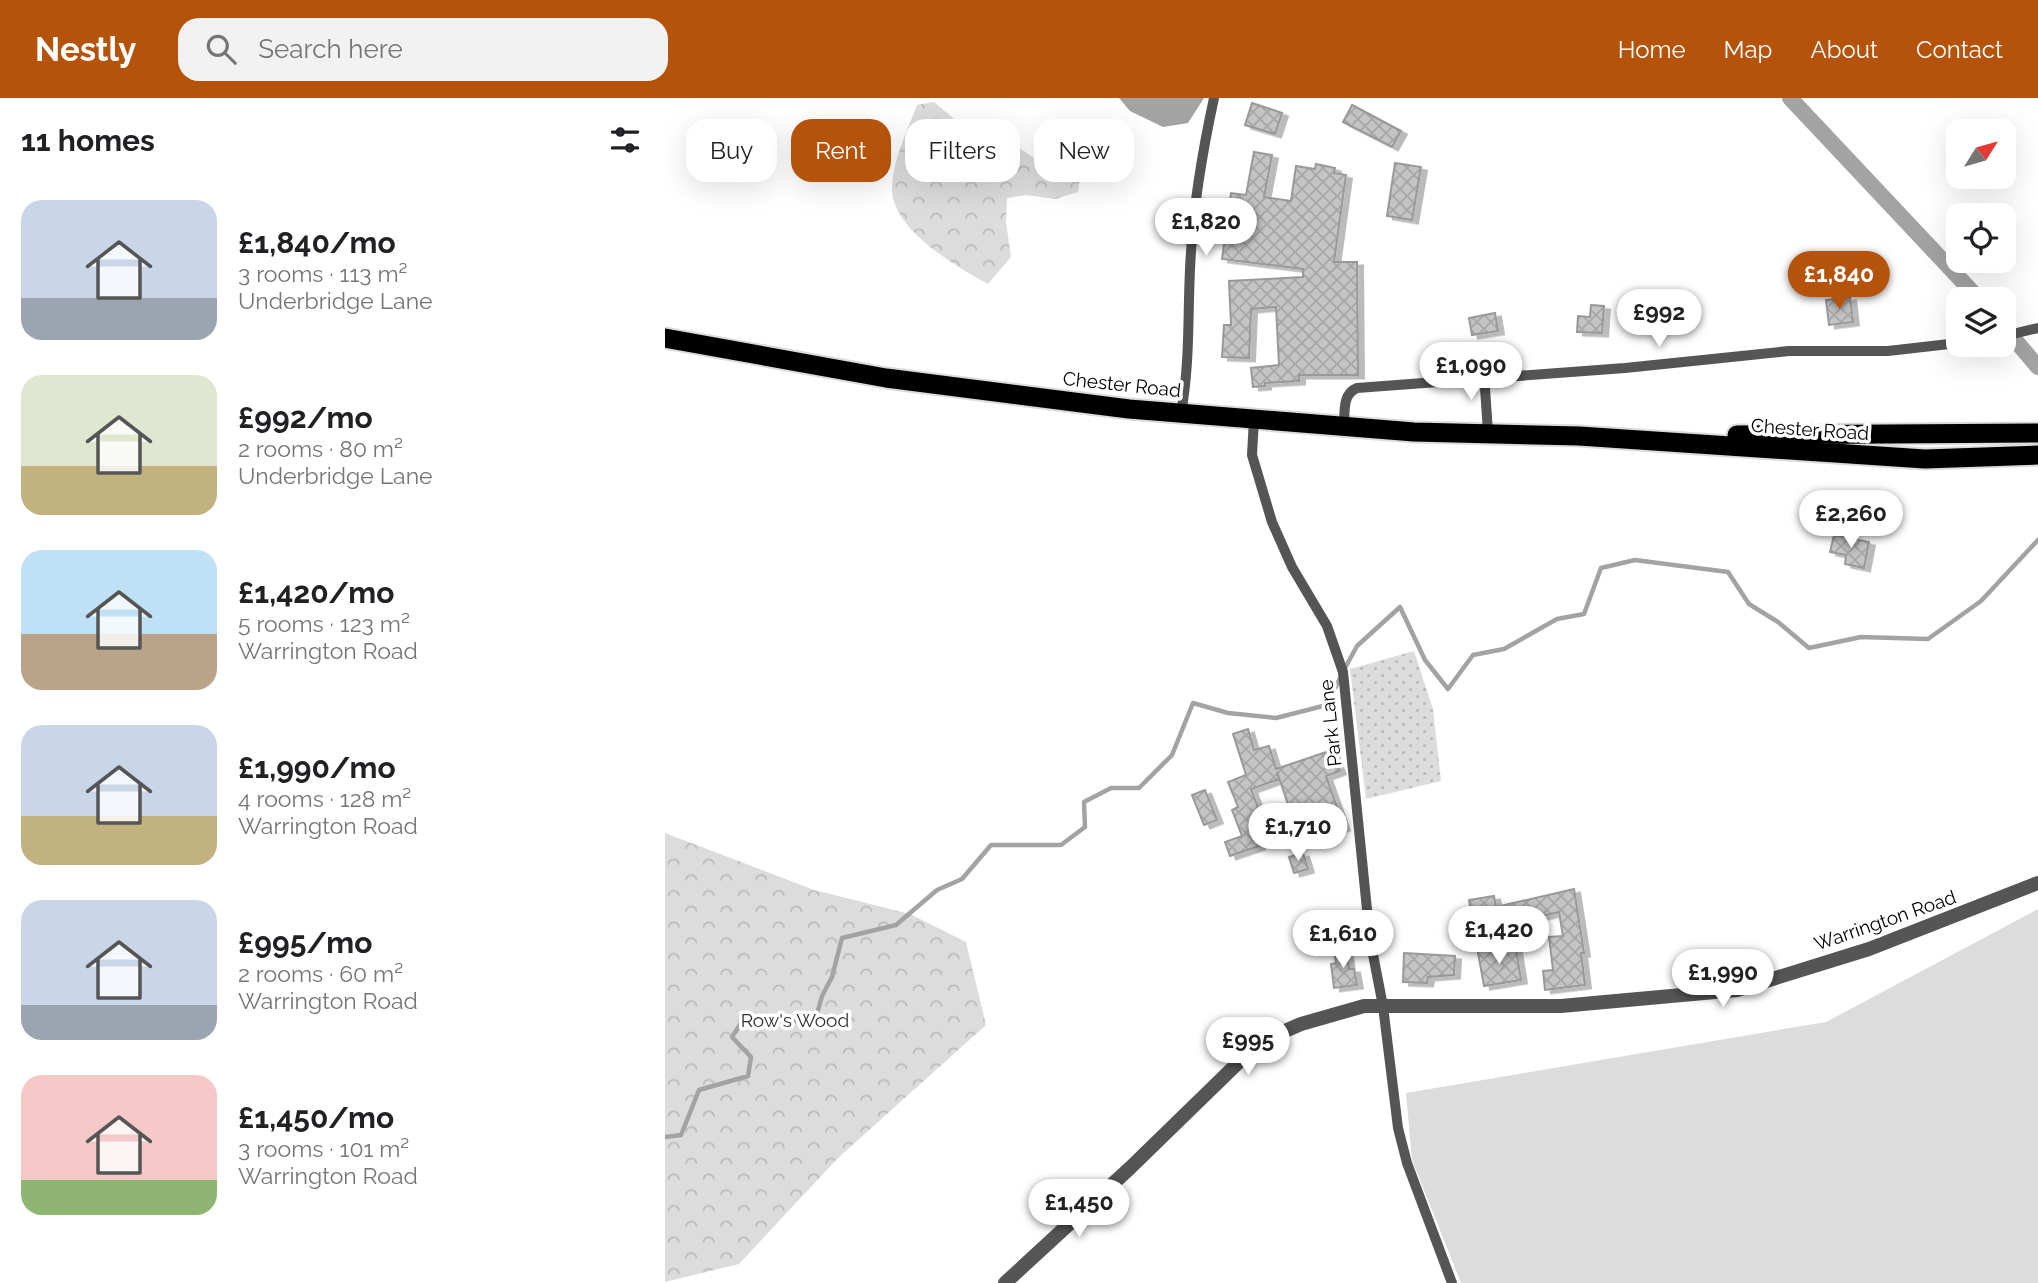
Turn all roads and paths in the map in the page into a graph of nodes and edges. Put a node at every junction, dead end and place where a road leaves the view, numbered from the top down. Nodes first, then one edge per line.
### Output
1 (1214, 98) edge
2 (2038, 328) edge
3 (2016, 333) edge
4 (665, 338) edge
5 (1946, 344) edge
6 (1489, 377) junction
7 (1181, 413) junction
8 (1254, 419) junction
9 (1344, 426) junction
10 (1488, 432) junction
11 (2038, 433) edge
12 (1579, 436) junction
13 (2038, 455) edge
14 (2038, 883) edge
15 (1383, 1006) junction
16 (1006, 1283) edge
17 (1452, 1283) edge

1 - 7 street
2 - 3 street
4 - 7 highway, Chester Road
5 - 6 street
6 - 9 street
6 - 10 street
7 - 8 highway, Chester Road
8 - 9 highway, Chester Road
8 - 15 street, Park Lane
9 - 10 highway, Chester Road
10 - 12 highway, Chester Road
11 - 12 highway, Chester Road
12 - 13 highway, Chester Road
14 - 15 street, Warrington Road
15 - 16 street, Warrington Road
15 - 17 street, Park Lane

